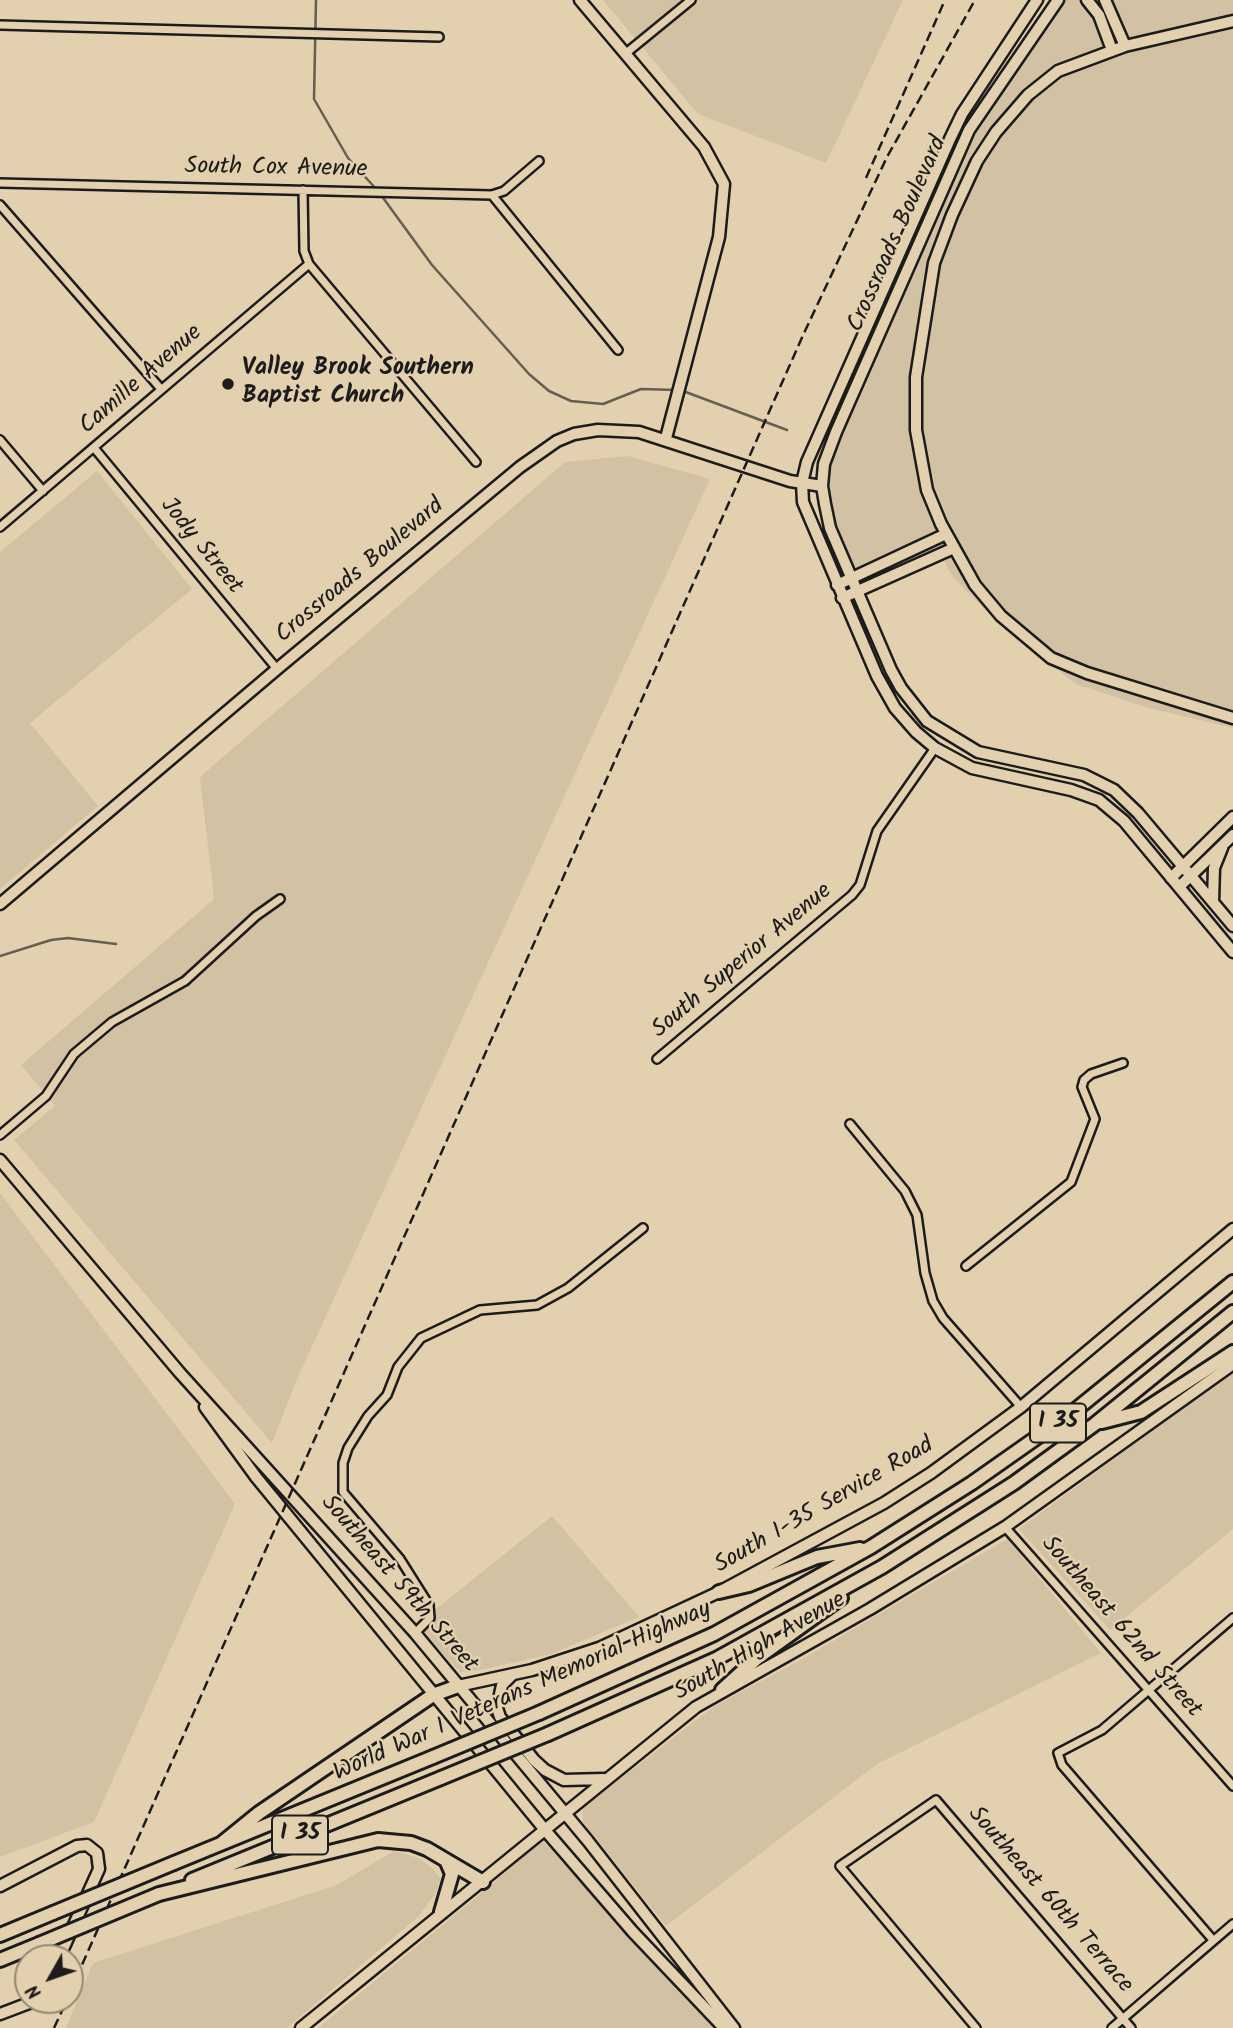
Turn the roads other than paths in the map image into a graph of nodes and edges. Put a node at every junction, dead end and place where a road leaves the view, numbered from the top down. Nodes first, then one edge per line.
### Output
1 (580, 0) edge
2 (691, 0) edge
3 (1037, 0) edge
4 (1058, 0) edge
5 (1087, 0) edge
6 (1105, 0) edge
7 (1233, 21) edge
8 (0, 24) edge
9 (439, 37) dead end
10 (1125, 46) junction
11 (1112, 50) junction
12 (625, 54) junction
13 (539, 161) dead end
14 (0, 183) edge
15 (303, 190) junction
16 (492, 195) junction
17 (0, 205) edge
18 (309, 264) junction
19 (618, 350) dead end
20 (161, 388) junction
21 (666, 438) junction
22 (0, 440) edge
23 (95, 449) junction
24 (476, 462) dead end
25 (802, 483) junction
26 (822, 486) junction
27 (43, 491) junction
28 (0, 527) edge
29 (946, 534) junction
30 (954, 548) junction
31 (852, 579) junction
32 (837, 585) junction
33 (857, 592) junction
34 (842, 598) junction
35 (277, 669) junction
36 (1233, 718) edge
37 (935, 748) junction
38 (1233, 817) edge
39 (1233, 835) edge
40 (1224, 843) junction
41 (1183, 866) junction
42 (1191, 876) junction
43 (1171, 878) junction
44 (1179, 887) junction
45 (280, 899) dead end
46 (1213, 902) junction
47 (0, 904) edge
48 (1233, 926) edge
49 (1233, 951) edge
50 (657, 1059) dead end
51 (1123, 1063) dead end
52 (850, 1124) dead end
53 (0, 1135) edge
54 (0, 1160) edge
55 (643, 1228) dead end
56 (1233, 1229) edge
57 (966, 1266) dead end
58 (1233, 1282) edge
59 (1233, 1312) edge
60 (1233, 1352) edge
61 (1233, 1364) edge
62 (180, 1373) junction
63 (1021, 1407) junction
64 (1095, 1424) junction
65 (1005, 1527) junction
66 (871, 1547) junction
67 (882, 1567) junction
68 (719, 1592) junction
69 (1233, 1618) edge
70 (415, 1633) junction
71 (512, 1675) junction
72 (458, 1686) junction
73 (722, 1690) junction
74 (1148, 1691) junction
75 (433, 1695) junction
76 (1230, 1776) edge
77 (606, 1778) junction
78 (1233, 1786) edge
79 (564, 1813) junction
80 (545, 1830) junction
81 (222, 1843) junction
82 (445, 1859) junction
83 (483, 1882) junction
84 (0, 1886) edge
85 (159, 1894) junction
86 (440, 1912) junction
87 (1233, 1924) edge
88 (0, 1935) edge
89 (1213, 1940) junction
90 (65, 1944) edge
91 (0, 1960) edge
92 (1124, 2018) junction
93 (301, 2028) edge
94 (724, 2028) edge
95 (734, 2028) edge
96 (976, 2028) edge
97 (1112, 2028) edge
98 (1131, 2028) edge

1 - 12 main road
2 - 12 street
3 - 25 main road, Crossroads Boulevard
4 - 26 main road, Crossroads Boulevard
5 - 11 main road
6 - 10 main road
7 - 10 main road
8 - 9 street
10 - 11 main road
11 - 29 main road
12 - 21 main road
13 - 16 street
14 - 15 street, South Cox Avenue
15 - 16 street, South Cox Avenue
15 - 18 street
16 - 19 street
17 - 20 street
18 - 20 street, Camille Avenue
18 - 24 street
20 - 23 street, Camille Avenue
21 - 25 main road, Crossroads Boulevard
21 - 35 main road, Crossroads Boulevard
22 - 27 street
23 - 27 street, Camille Avenue
23 - 35 street, Jody Street
25 - 26 main road, Crossroads Boulevard
25 - 32 main road
26 - 31 main road
27 - 28 street, Camille Avenue
29 - 30 main road
29 - 31 main road
30 - 33 main road
30 - 36 main road
31 - 32 main road
31 - 33 main road
32 - 34 main road
33 - 34 main road
33 - 41 main road
34 - 37 main road
35 - 47 main road, Crossroads Boulevard
37 - 43 main road
37 - 50 street, South Superior Avenue
38 - 41 main road
39 - 40 main road
40 - 42 main road
40 - 46 main road
41 - 42 main road
41 - 43 main road
42 - 44 main road
42 - 46 main road
43 - 44 main road
44 - 49 main road
45 - 53 street
46 - 48 main road
51 - 57 street
52 - 63 street
54 - 62 main road, Southeast 59th Street
55 - 70 street
56 - 63 main road, South I-35 Service Road
58 - 66 highway, World War I Veterans Memorial Highway / I 35
59 - 64 highway, World War I Veterans Memorial Highway / I 35
60 - 64 highway
61 - 65 main road, South High Avenue
62 - 70 main road, Southeast 59th Street
62 - 75 main road, Southeast 59th Street
63 - 68 main road, South I-35 Service Road
64 - 67 highway, World War I Veterans Memorial Highway / I 35
65 - 73 main road, South High Avenue
65 - 74 street, Southeast 62nd Street
66 - 68 highway
66 - 81 highway, World War I Veterans Memorial Highway / I 35, bridge
67 - 73 highway
67 - 85 highway, World War I Veterans Memorial Highway / I 35, bridge
68 - 71 main road, South I-35 Service Road
69 - 74 street
70 - 72 main road, Southeast 59th Street
71 - 72 main road, South I-35 Service Road
71 - 77 main road
72 - 75 highway
72 - 79 main road, Southeast 59th Street
73 - 77 main road, South High Avenue
74 - 76 street, Southeast 62nd Street
74 - 89 street
75 - 80 main road, Southeast 59th Street
75 - 81 highway
76 - 78 street, Southeast 62nd Street
77 - 79 main road, South High Avenue
79 - 80 main road, South High Avenue
79 - 95 main road, Southeast 59th Street
80 - 83 main road, South High Avenue
80 - 94 main road, Southeast 59th Street
81 - 88 highway, World War I Veterans Memorial Highway / I 35, bridge
82 - 83 highway
82 - 85 highway
82 - 86 highway
83 - 86 main road, South High Avenue
84 - 90 main road
85 - 91 highway, World War I Veterans Memorial Highway / I 35, bridge
86 - 93 main road, South High Avenue
87 - 89 street
89 - 92 street
92 - 96 street, Southeast 60th Terrace
92 - 97 street
92 - 98 street, Southeast 60th Terrace

